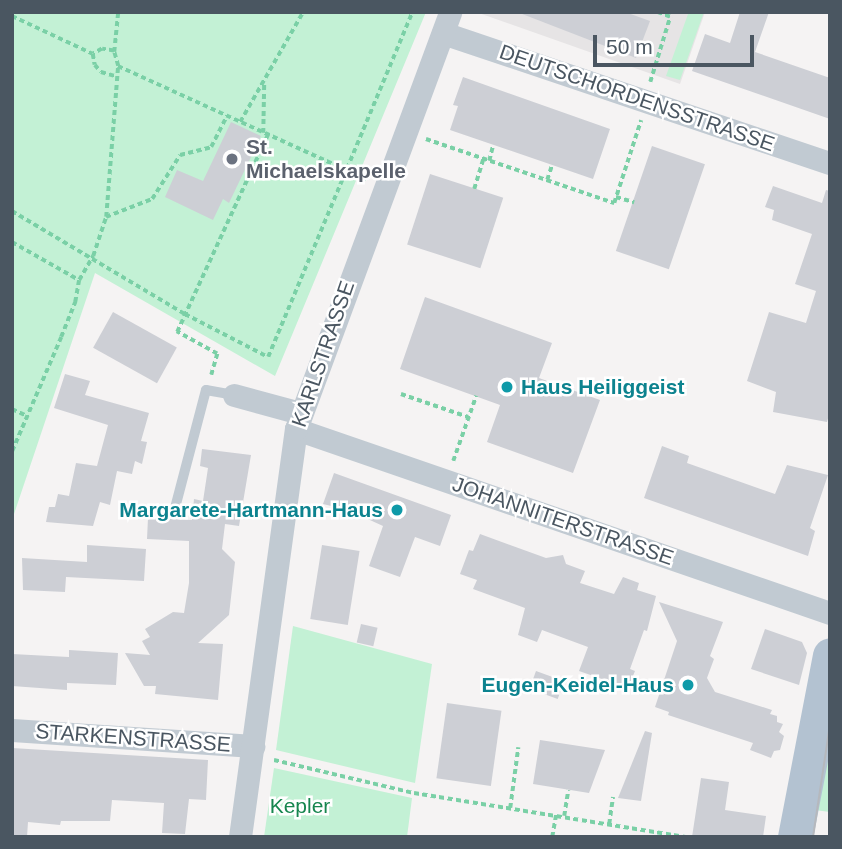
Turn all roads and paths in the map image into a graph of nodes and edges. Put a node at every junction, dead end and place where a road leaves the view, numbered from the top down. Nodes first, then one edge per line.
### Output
1 (118, 12) edge
2 (303, 12) edge
3 (412, 12) edge
4 (656, 12) edge
5 (12, 16) edge
6 (447, 22) edge
7 (114, 51) junction
8 (93, 54) junction
9 (118, 66) junction
10 (115, 76) junction
11 (264, 79) junction
12 (646, 100) junction
13 (227, 116) junction
14 (240, 122) junction
15 (404, 132) junction
16 (266, 134) junction
17 (493, 145) dead end
18 (486, 160) junction
19 (830, 163) edge
20 (552, 165) dead end
21 (346, 172) junction
22 (547, 180) junction
23 (384, 186) junction
24 (474, 189) dead end
25 (617, 197) junction
26 (634, 202) dead end
27 (12, 211) edge
28 (106, 217) junction
29 (12, 242) edge
30 (93, 257) junction
31 (79, 280) junction
32 (185, 314) junction
33 (206, 390) junction
34 (401, 394) dead end
35 (234, 395) joint
36 (475, 397) dead end
37 (12, 409) edge
38 (27, 416) junction
39 (468, 417) junction
40 (298, 421) junction
41 (12, 451) edge
42 (446, 481) junction
43 (175, 508) dead end
44 (830, 613) edge
45 (830, 655) edge
46 (12, 730) edge
47 (518, 748) dead end
48 (252, 750) junction
49 (568, 790) dead end
50 (613, 797) dead end
51 (510, 808) junction
52 (556, 814) junction
53 (564, 816) junction
54 (609, 824) junction
55 (240, 837) edge
56 (552, 837) edge
57 (685, 837) edge
58 (795, 837) edge

1 - 7 path
2 - 11 path
3 - 21 path
4 - 12 path
5 - 8 path
6 - 12 street, DEUTSCHORDENSSTRASSE
6 - 15 street, KARLSTRASSE
7 - 8 path
7 - 9 path
8 - 10 path
9 - 10 path
9 - 13 path
10 - 28 path
11 - 14 path
11 - 16 path
12 - 19 street, DEUTSCHORDENSSTRASSE
12 - 25 path
13 - 14 path
13 - 28 path
14 - 16 path
15 - 18 path
15 - 23 street, KARLSTRASSE
16 - 21 path
16 - 32 path
17 - 18 path
18 - 22 path
18 - 24 path
20 - 22 path
21 - 23 path
21 - 32 path
22 - 25 path
23 - 40 street, KARLSTRASSE
25 - 26 path
27 - 30 path
28 - 30 path
29 - 31 path
30 - 31 path
30 - 32 path
31 - 38 path
32 - 33 path
33 - 35 lane, JOHANNITERSTRASSE
33 - 43 lane
34 - 39 path
35 - 40 street, JOHANNITERSTRASSE
36 - 39 path
37 - 38 path
38 - 41 path
39 - 42 path
40 - 42 street, JOHANNITERSTRASSE
40 - 48 street, KARLSTRASSE
42 - 44 street, JOHANNITERSTRASSE
45 - 58 main road
46 - 48 street, STARKENSTRASSE
47 - 51 path
48 - 51 path
48 - 55 street, KARLSTRASSE
49 - 53 path
50 - 54 path
51 - 52 path
52 - 53 path
52 - 56 path
53 - 54 path
54 - 57 path

